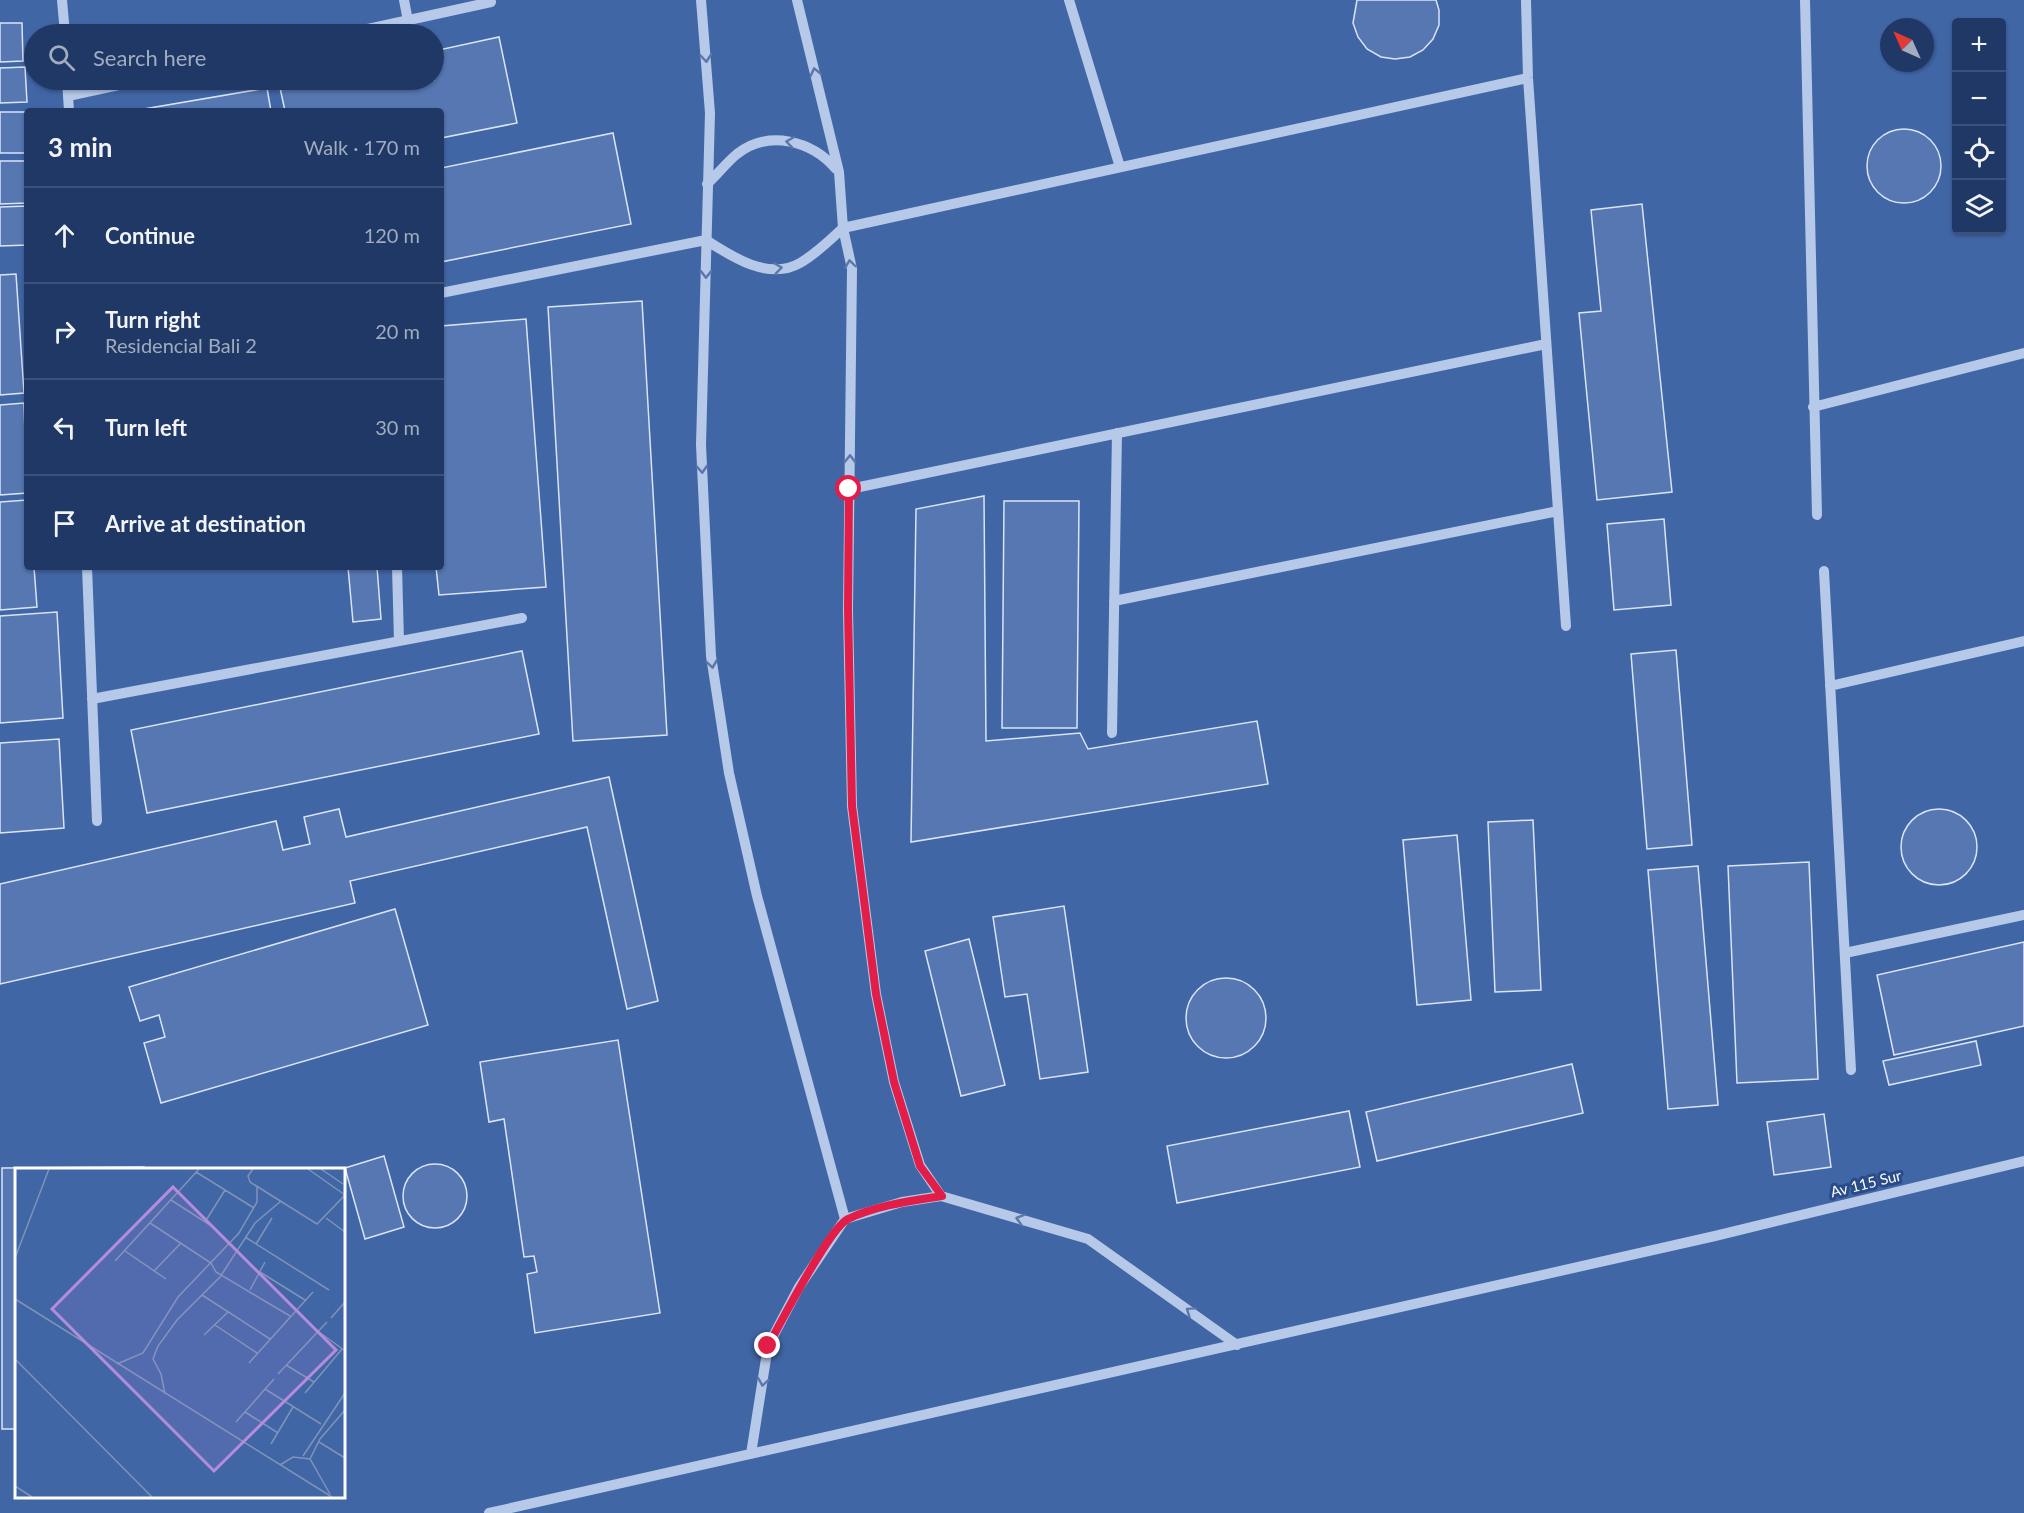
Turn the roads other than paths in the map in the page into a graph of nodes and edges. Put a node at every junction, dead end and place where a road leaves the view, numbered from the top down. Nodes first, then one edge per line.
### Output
1 (62, 0) edge
2 (404, 0) edge
3 (701, 0) edge
4 (797, 0) edge
5 (1069, 0) edge
6 (1526, 0) edge
7 (1805, 0) edge
8 (491, 2) dead end
9 (408, 21) junction
10 (64, 24) edge
11 (393, 24) edge
12 (1528, 78) junction
13 (68, 90) edge
14 (96, 90) edge
15 (68, 96) junction
16 (69, 108) edge
17 (1120, 167) junction
18 (839, 172) junction
19 (707, 184) junction
20 (843, 228) junction
21 (706, 240) junction
22 (444, 292) edge
23 (1546, 344) junction
24 (2024, 353) edge
25 (1813, 407) junction
26 (1117, 434) junction
27 (849, 489) junction
28 (1558, 511) junction
29 (1816, 515) dead end
30 (87, 570) edge
31 (397, 570) edge
32 (1824, 571) dead end
33 (1114, 601) junction
34 (522, 618) dead end
35 (1566, 626) dead end
36 (399, 641) junction
37 (2024, 641) edge
38 (1830, 686) junction
39 (92, 699) junction
40 (1112, 733) dead end
41 (97, 821) dead end
42 (2024, 915) edge
43 (1845, 953) junction
44 (1851, 1070) dead end
45 (2024, 1161) edge
46 (942, 1196) junction
47 (846, 1219) junction
48 (1237, 1345) junction
49 (751, 1454) junction
50 (489, 1513) edge

1 - 10 street
2 - 9 street
3 -> 19 street
18 -> 4 street
5 - 17 street
6 - 12 street
7 - 25 street
8 - 9 street
9 - 11 street
12 - 17 street
12 - 23 street
13 - 15 street
14 - 15 street
15 - 16 street
17 - 20 street
18 -> 19 street
18 - 20 street
19 - 21 street
21 -> 20 street
27 -> 20 street
21 - 22 street
21 -> 47 street
23 - 26 street
23 - 28 street
24 - 25 street
25 - 29 street
26 - 27 street
26 - 33 street
27 - 46 street
28 - 33 street
28 - 35 street
30 - 39 street
31 - 36 street
32 - 38 street
33 - 40 street
34 - 36 street
36 - 39 street
37 - 38 street
38 - 43 street
39 - 41 street
42 - 43 street
43 - 44 street
45 - 48 street, Av 115 Sur
46 - 47 street
48 -> 46 street
47 -> 49 street
48 - 49 street, Av 115 Sur
49 - 50 street, Av 115 Sur

